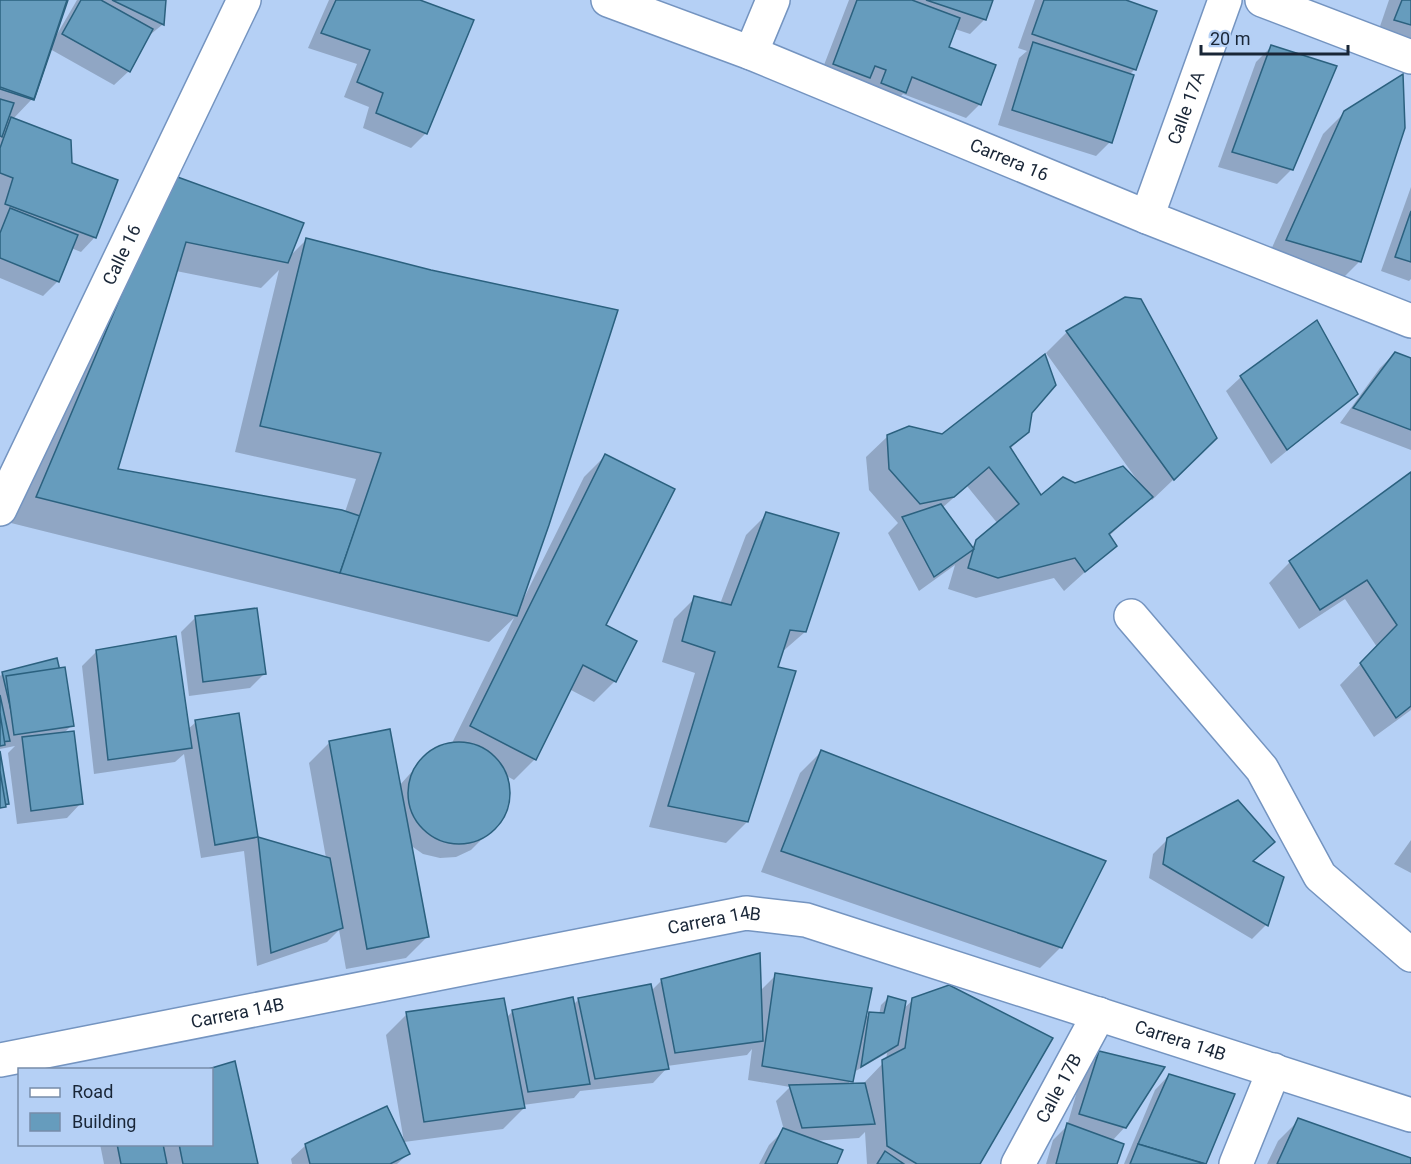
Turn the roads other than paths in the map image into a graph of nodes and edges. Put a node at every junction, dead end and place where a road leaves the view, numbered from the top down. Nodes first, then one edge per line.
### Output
1 (244, 0) edge
2 (608, 0) edge
3 (774, 0) edge
4 (1225, 0) edge
5 (1262, 0) edge
6 (751, 53) junction
7 (1411, 57) edge
8 (1147, 218) junction
9 (1411, 321) edge
10 (0, 509) edge
11 (1131, 616) dead end
12 (1411, 955) edge
13 (1099, 1014) junction
14 (0, 1060) edge
15 (1274, 1070) junction
16 (1411, 1115) edge
17 (1018, 1164) edge
18 (1236, 1164) edge

1 - 10 street, Calle 16
2 - 6 street, Carrera 16
3 - 6 street
4 - 8 street, Calle 17A
5 - 7 street
6 - 8 street, Carrera 16
8 - 9 street, Carrera 16
11 - 12 street
13 - 14 street, Carrera 14B
13 - 15 street, Carrera 14B
13 - 17 street, Calle 17B
15 - 16 street, Carrera 14B
15 - 18 street

